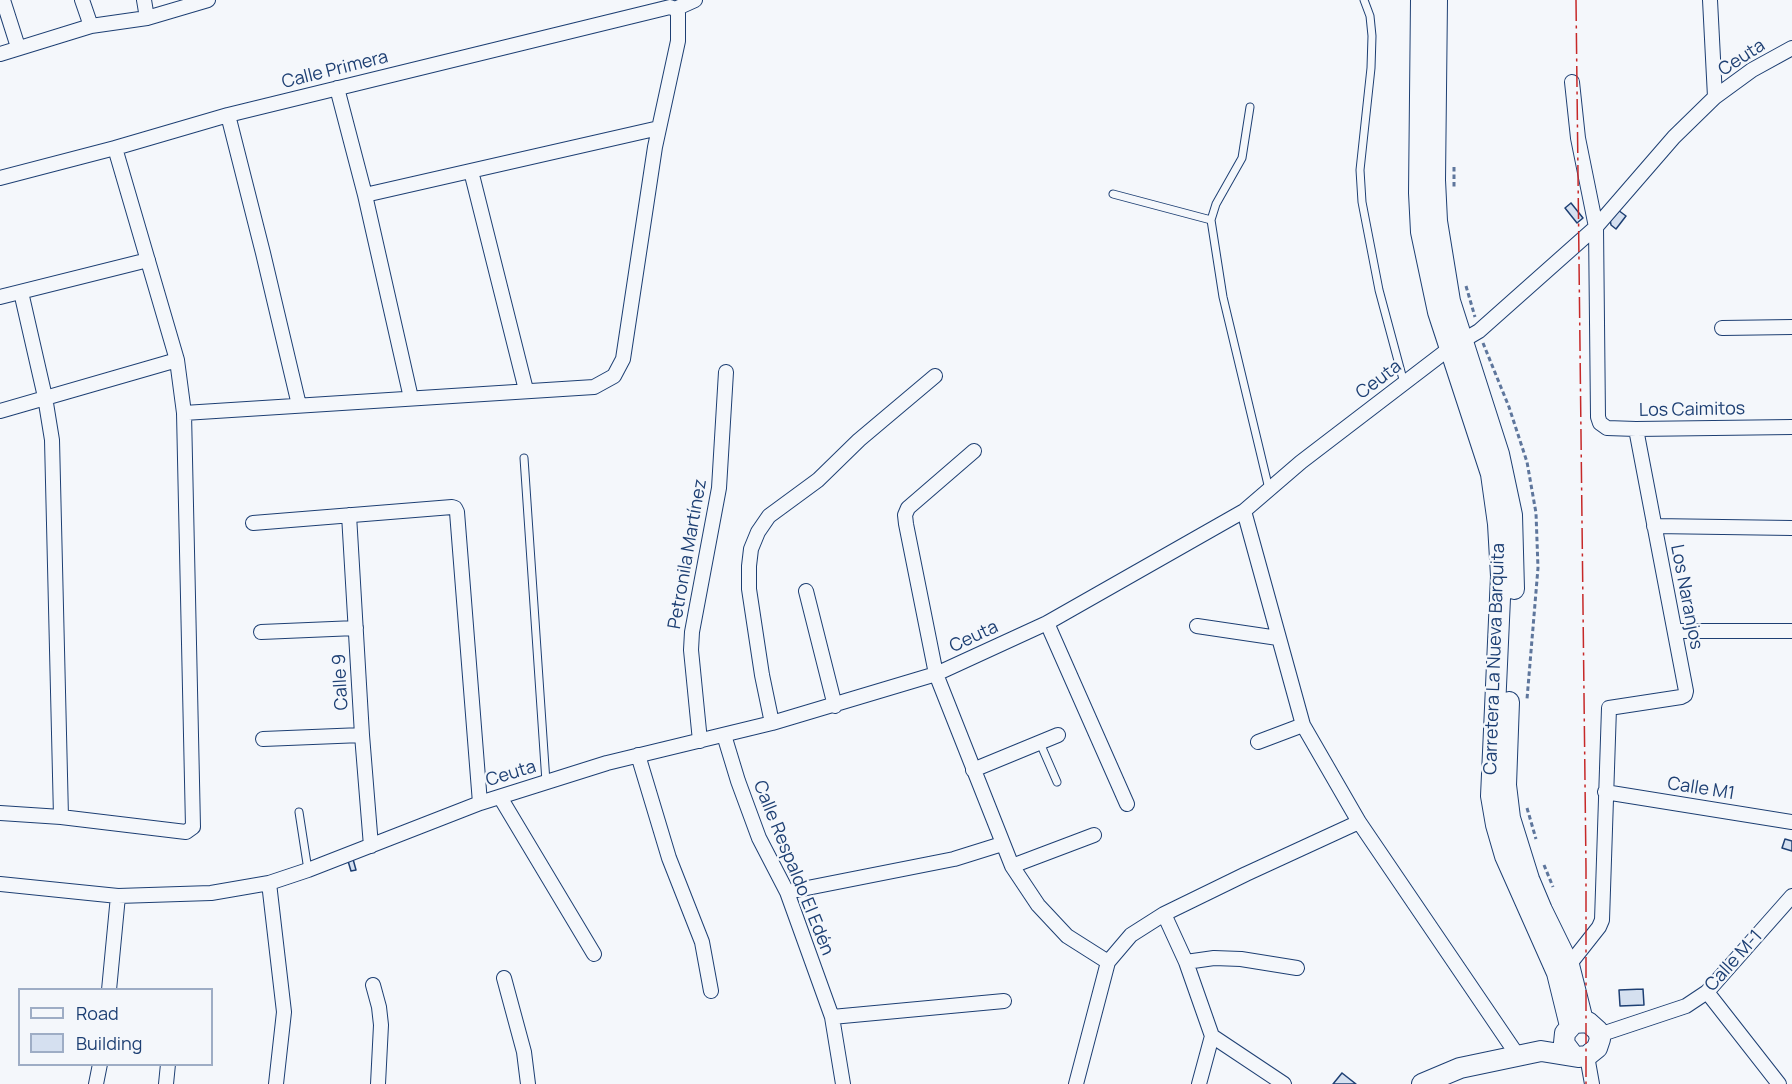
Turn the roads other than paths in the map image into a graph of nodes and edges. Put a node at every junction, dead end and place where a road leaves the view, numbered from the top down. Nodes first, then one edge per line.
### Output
1 (3, 0) edge
2 (82, 0) edge
3 (144, 0) edge
4 (208, 0) edge
5 (695, 0) edge
6 (1364, 0) edge
7 (1421, 0) edge
8 (1437, 0) edge
9 (1710, 0) edge
10 (676, 11) junction
11 (147, 18) junction
12 (91, 26) junction
13 (18, 47) junction
14 (1792, 48) edge
15 (0, 54) edge
16 (1572, 82) dead end
17 (337, 88) junction
18 (1715, 97) junction
19 (1250, 107) dead end
20 (228, 115) junction
21 (659, 128) junction
22 (115, 148) junction
23 (471, 171) junction
24 (0, 178) edge
25 (1113, 194) dead end
26 (365, 195) junction
27 (1211, 220) junction
28 (1596, 227) junction
29 (148, 260) junction
30 (21, 292) junction
31 (0, 297) edge
32 (1792, 327) edge
33 (1722, 328) dead end
34 (1464, 339) junction
35 (177, 360) junction
36 (726, 372) dead end
37 (935, 376) dead end
38 (1404, 383) junction
39 (526, 390) junction
40 (45, 397) junction
41 (411, 398) junction
42 (299, 405) junction
43 (0, 411) edge
44 (184, 413) junction
45 (1792, 426) edge
46 (1636, 429) junction
47 (974, 451) dead end
48 (524, 458) dead end
49 (1269, 489) junction
50 (1245, 511) junction
51 (349, 515) junction
52 (253, 522) dead end
53 (1654, 526) junction
54 (1792, 528) edge
55 (806, 591) dead end
56 (1047, 623) junction
57 (1197, 626) dead end
58 (356, 628) junction
59 (1675, 631) junction
60 (1792, 631) edge
61 (261, 632) dead end
62 (1278, 638) junction
63 (936, 674) junction
64 (835, 706) junction
65 (772, 723) junction
66 (1303, 725) junction
67 (362, 735) junction
68 (724, 735) junction
69 (1058, 735) dead end
70 (263, 739) dead end
71 (700, 741) junction
72 (1258, 742) dead end
73 (1040, 743) junction
74 (638, 755) junction
75 (973, 770) junction
76 (546, 782) junction
77 (1057, 782) dead end
78 (1605, 792) junction
79 (500, 797) junction
80 (480, 802) junction
81 (1127, 804) dead end
82 (299, 812) dead end
83 (0, 813) edge
84 (60, 817) junction
85 (1359, 822) junction
86 (1792, 822) edge
87 (1094, 835) dead end
88 (1002, 844) junction
89 (371, 846) junction
90 (1012, 866) junction
91 (308, 870) junction
92 (269, 883) junction
93 (0, 884) edge
94 (787, 892) junction
95 (118, 896) junction
96 (1792, 896) edge
97 (1164, 914) junction
98 (594, 954) dead end
99 (1108, 962) junction
100 (1186, 962) junction
101 (1569, 965) junction
102 (1297, 968) dead end
103 (504, 978) dead end
104 (373, 985) dead end
105 (109, 988) edge
106 (711, 991) dead end
107 (1707, 992) junction
108 (1004, 1001) dead end
109 (832, 1017) junction
110 (1574, 1025) junction
111 (1599, 1035) junction
112 (1212, 1036) junction
113 (1541, 1051) junction
114 (1518, 1056) junction
115 (1580, 1056) junction
116 (100, 1066) edge
117 (168, 1066) edge
118 (96, 1084) edge
119 (165, 1084) edge
120 (276, 1084) edge
121 (378, 1084) edge
122 (528, 1084) edge
123 (843, 1084) edge
124 (1077, 1084) edge
125 (1199, 1084) edge
126 (1284, 1084) edge
127 (1422, 1084) edge
128 (1592, 1084) edge
129 (1779, 1084) edge

1 - 13 street
2 - 12 street
3 - 11 street
4 - 11 street
5 - 10 street, Calle Primera
6 - 38 lane
7 - 34 street, Carretera La Nueva Barquita
8 - 34 street, Carretera La Nueva Barquita
9 - 18 street
10 - 17 street, Calle Primera
10 - 21 street
11 - 12 street
12 - 13 street
13 - 15 street
14 - 18 street, Ceuta
16 - 28 street
17 - 20 street, Calle Primera
17 - 26 street
18 - 28 street, Ceuta
19 - 27 lane
20 - 22 street, Calle Primera
20 - 42 street
21 - 23 street
21 - 39 street
22 - 24 street, Calle Primera
22 - 29 street
23 - 26 street
23 - 39 street
25 - 27 lane
26 - 41 street
27 - 49 lane
28 - 34 street, Ceuta
28 - 46 street, Los Caimitos
29 - 30 street
29 - 35 street
30 - 31 street
30 - 40 street
32 - 33 street
34 - 38 street, Ceuta
34 - 101 street, Carretera La Nueva Barquita
34 - 110 street, Carretera La Nueva Barquita
35 - 40 street
35 - 44 street
36 - 71 street, Petronila Martínez
37 - 65 street
38 - 49 street, Ceuta
39 - 41 street
40 - 43 street
40 - 84 street
41 - 42 street
42 - 44 street
44 - 84 street
45 - 46 street, Los Caimitos
46 - 53 street, Los Naranjos
47 - 63 street
48 - 76 lane
49 - 50 street, Ceuta
50 - 56 street, Ceuta
50 - 62 street
51 - 52 street
51 - 58 street, Calle 9
51 - 80 street
53 - 54 street
53 - 59 street, Los Naranjos
55 - 64 street
56 - 63 street, Ceuta
56 - 81 street
57 - 62 street
58 - 61 street
58 - 67 street, Calle 9
59 - 60 street
59 - 78 street, Los Naranjos
62 - 66 street
63 - 64 street, Ceuta
63 - 75 street
64 - 65 street, Ceuta
65 - 68 street, Ceuta
66 - 72 street
66 - 85 street
67 - 70 street
67 - 89 street, Calle 9
68 - 71 street, Ceuta
68 - 94 street, Calle Respaldo El Edén
69 - 73 street
71 - 74 street, Ceuta
73 - 75 street
73 - 77 lane
74 - 76 street, Ceuta
74 - 106 street
75 - 88 street
76 - 79 street, Ceuta
78 - 86 street, Calle M1
78 - 101 street
79 - 80 street, Ceuta
79 - 98 street
80 - 89 street, Ceuta
82 - 91 lane
83 - 84 street
85 - 97 street
85 - 114 street
87 - 90 street
88 - 90 street
88 - 94 street
89 - 91 street, Ceuta
90 - 99 street
91 - 92 street, Ceuta
92 - 95 street, Ceuta
92 - 120 street
93 - 95 street, Ceuta
94 - 109 street, Calle Respaldo El Edén
95 - 105 street
96 - 107 street, Calle M-1
97 - 99 street
97 - 100 street
99 - 124 street
100 - 102 street
100 - 112 street
101 - 110 street, Carretera La Nueva Barquita
103 - 122 street
104 - 121 street
107 - 111 street, Calle M-1
107 - 129 street
108 - 109 street
109 - 123 street, Calle Respaldo El Edén
110 - 111 street
110 - 113 street
110 - 115 street
111 - 115 street
112 - 125 street
112 - 126 street
113 - 114 street
113 - 115 street
114 - 127 street
115 - 128 street
116 - 118 street
117 - 119 street

